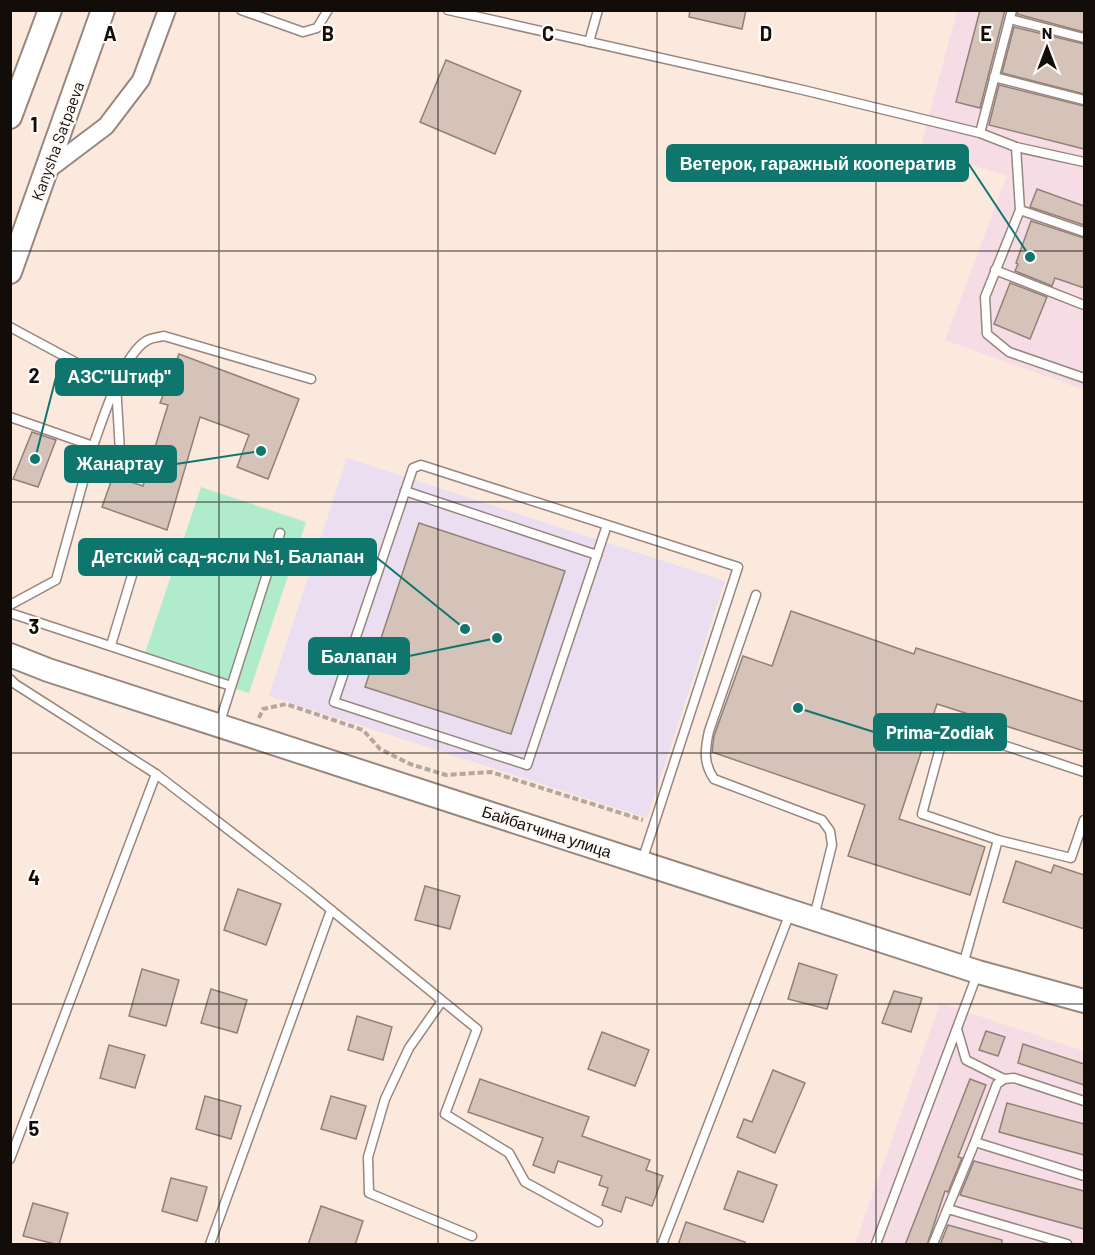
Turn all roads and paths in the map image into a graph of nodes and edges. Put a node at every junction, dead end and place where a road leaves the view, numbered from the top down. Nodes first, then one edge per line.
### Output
1 (50, 10) edge
2 (103, 10) edge
3 (167, 10) edge
4 (241, 10) edge
5 (328, 10) edge
6 (448, 10) edge
7 (598, 10) edge
8 (1011, 15) edge
9 (1084, 39) edge
10 (589, 42) junction
11 (994, 77) junction
12 (1084, 100) edge
13 (10, 117) edge
14 (980, 134) junction
15 (1016, 147) junction
16 (1084, 162) edge
17 (45, 172) junction
18 (1020, 210) junction
19 (1084, 232) edge
20 (996, 270) junction
21 (10, 272) edge
22 (1084, 305) edge
23 (10, 327) edge
24 (1084, 378) edge
25 (311, 379) dead end
26 (116, 384) junction
27 (10, 417) edge
28 (93, 446) junction
29 (121, 469) dead end
30 (405, 491) junction
31 (607, 525) junction
32 (280, 533) dead end
33 (597, 555) junction
34 (136, 562) dead end
35 (756, 595) dead end
36 (10, 605) edge
37 (10, 613) edge
38 (111, 645) junction
39 (10, 656) edge
40 (10, 679) edge
41 (231, 686) junction
42 (219, 725) junction
43 (1084, 772) edge
44 (156, 774) junction
45 (1084, 820) edge
46 (998, 840) junction
47 (642, 862) junction
48 (331, 910) junction
49 (791, 910) junction
50 (814, 918) junction
51 (970, 969) junction
52 (442, 1001) junction
53 (1084, 1001) edge
54 (957, 1028) junction
55 (1004, 1079) junction
56 (1084, 1101) edge
57 (975, 1142) junction
58 (10, 1159) edge
59 (1084, 1176) edge
60 (948, 1209) junction
61 (598, 1222) dead end
62 (472, 1236) dead end
63 (663, 1242) dead end
64 (210, 1245) edge
65 (876, 1245) edge
66 (933, 1245) edge
67 (1067, 1245) edge

1 - 13 street
2 - 17 street, Kanysha Satpaeva
3 - 17 street
4 - 5 lane
6 - 10 lane
7 - 10 lane
8 - 9 lane
8 - 11 lane
10 - 14 lane
11 - 12 lane
11 - 14 lane
14 - 15 lane
15 - 16 lane
15 - 18 lane
17 - 21 street, Kanysha Satpaeva
18 - 19 lane
18 - 20 lane
20 - 22 lane
20 - 24 lane
23 - 26 lane
25 - 26 lane
26 - 28 lane
26 - 29 lane
27 - 28 lane
28 - 36 lane
30 - 31 lane
30 - 33 lane
30 - 33 lane
31 - 33 lane
31 - 47 lane
32 - 41 lane
34 - 38 lane
35 - 50 lane
37 - 38 lane
38 - 41 lane
39 - 42 street, Байбатчина улица
40 - 44 lane
41 - 42 lane
42 - 47 street, Байбатчина улица
43 - 46 lane
44 - 48 lane
44 - 58 lane
45 - 46 lane
46 - 51 lane
47 - 49 street, Байбатчина улица
48 - 52 lane
48 - 64 lane
49 - 50 street, Байбатчина улица
49 - 63 lane
50 - 51 street, Байбатчина улица
51 - 53 street, Байбатчина улица
51 - 54 lane
52 - 61 lane
52 - 62 lane
54 - 55 lane
54 - 65 lane
55 - 56 lane
55 - 57 lane
57 - 59 lane
57 - 60 lane
60 - 66 lane
60 - 67 lane

